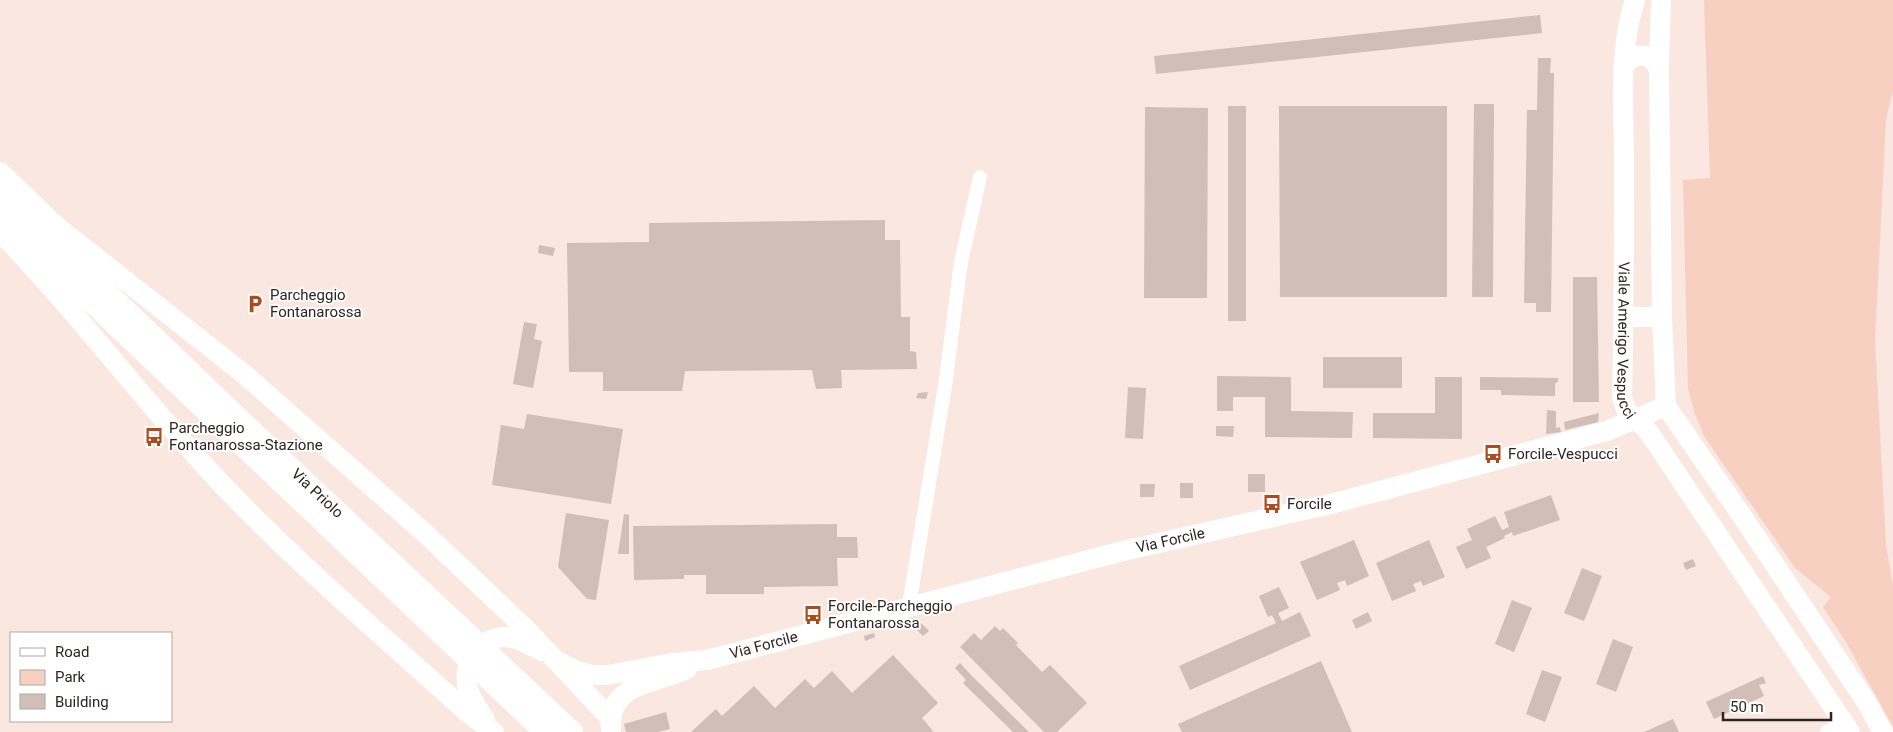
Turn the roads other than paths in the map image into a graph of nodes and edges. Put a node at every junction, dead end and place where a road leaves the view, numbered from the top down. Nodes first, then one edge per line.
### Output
1 (1635, 0) edge
2 (1662, 0) edge
3 (1624, 64) junction
4 (1659, 69) junction
5 (0, 172) edge
6 (980, 176) dead end
7 (0, 190) edge
8 (0, 215) edge
9 (0, 232) edge
10 (1624, 317) junction
11 (1662, 317) junction
12 (1666, 406) junction
13 (1633, 418) junction
14 (1742, 516) junction
15 (1717, 534) junction
16 (909, 606) junction
17 (552, 658) junction
18 (707, 660) junction
19 (1867, 703) junction
20 (603, 719) edge
21 (1847, 726) edge
22 (492, 730) edge
23 (545, 732) edge
24 (572, 732) edge
25 (1827, 732) edge
26 (1883, 732) edge

1 - 3 street, Viale Amerigo Vespucci
2 - 4 street
3 - 4 street
3 - 10 street, Viale Amerigo Vespucci
4 - 11 street
5 - 17 street
6 - 16 street
7 - 24 main road, Via Priolo
8 - 23 main road, Via Priolo
9 - 22 street
10 - 11 street
10 - 13 street, Viale Amerigo Vespucci
11 - 12 street
12 - 13 street, Via Forcile
12 - 14 street
13 - 15 street, Viale Amerigo Vespucci
13 - 16 street, Via Forcile
14 - 15 street
14 - 19 street
15 - 21 street, Viale Amerigo Vespucci
16 - 18 street, Via Forcile
17 - 18 street
17 - 20 street
17 - 22 street
18 - 20 street
19 - 21 street
19 - 26 street
21 - 25 street

